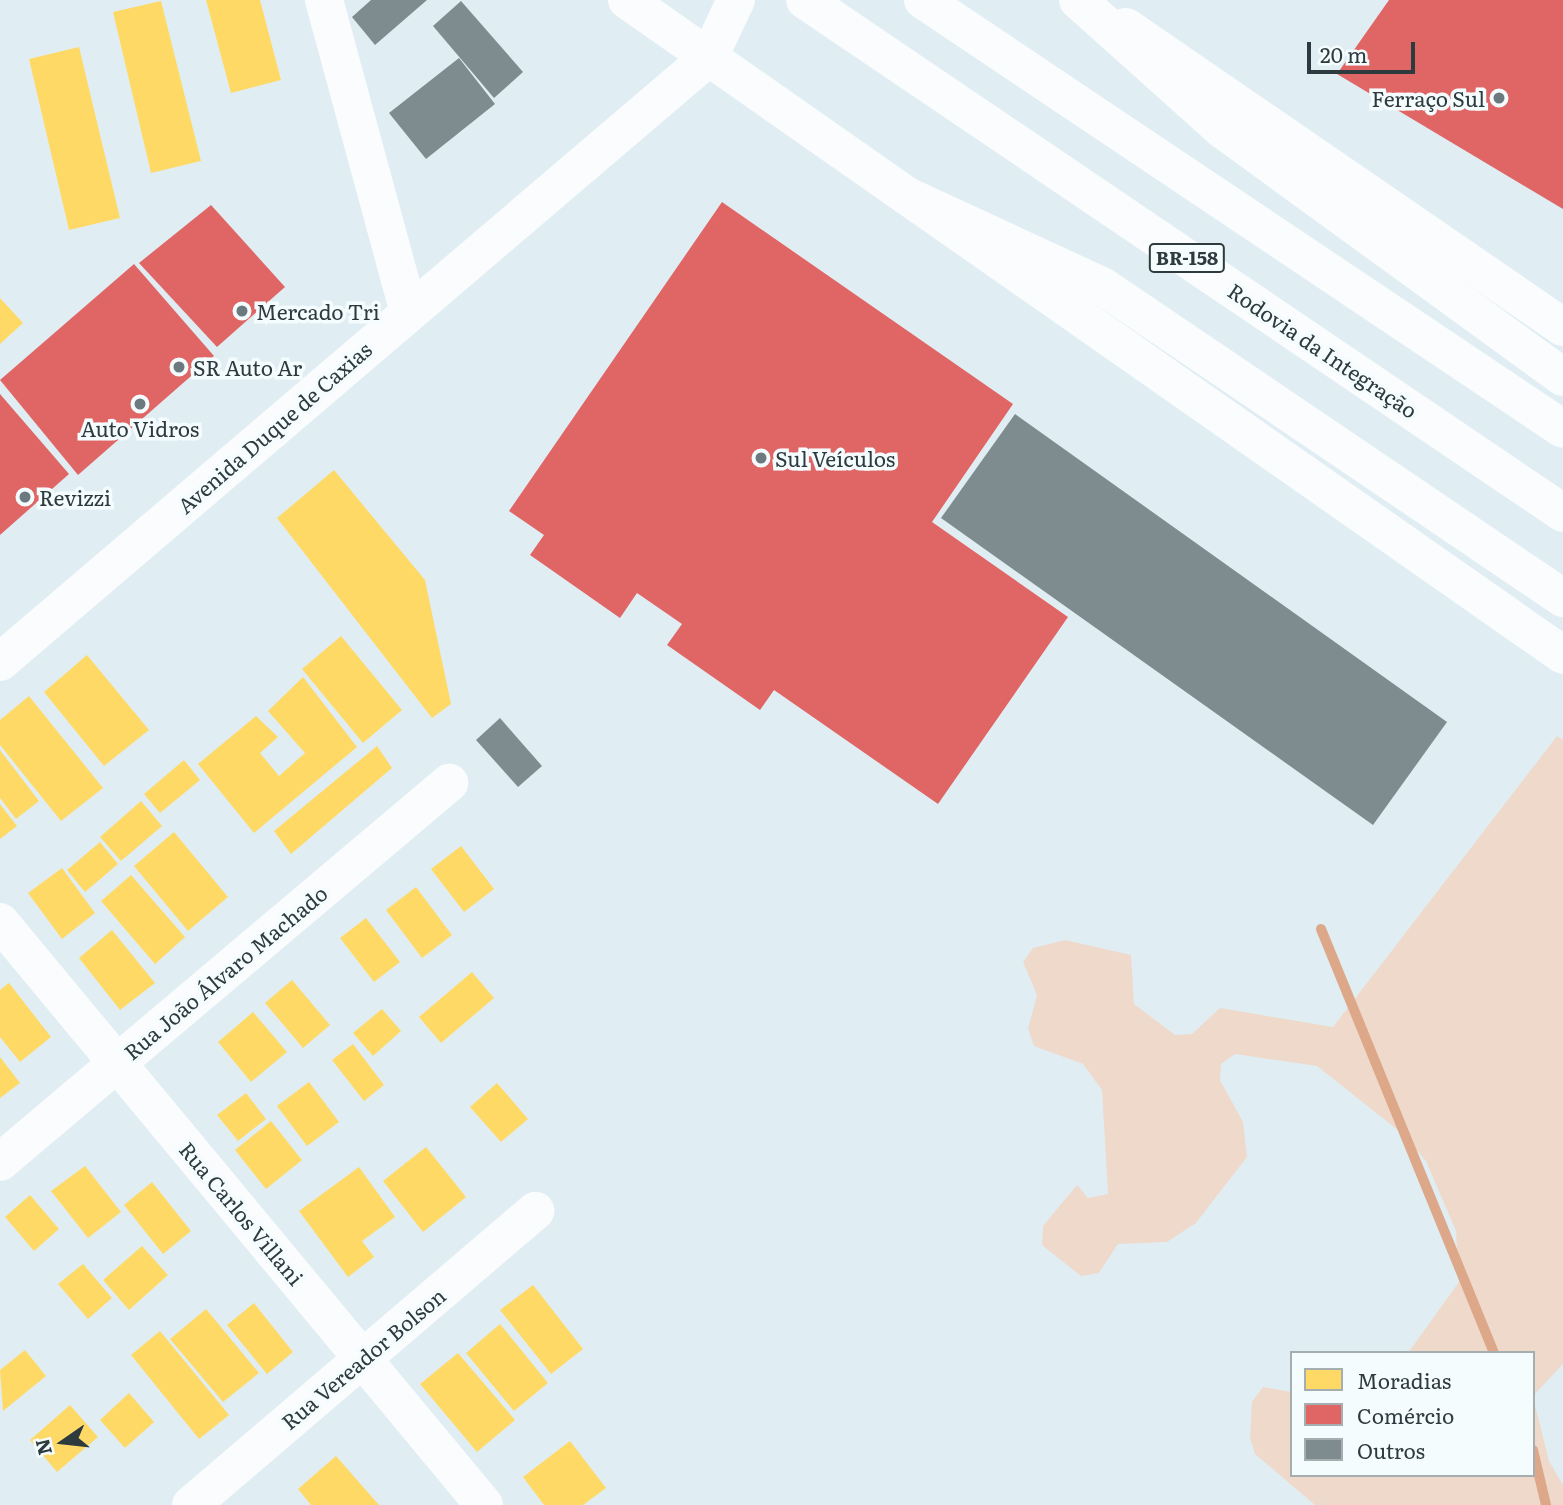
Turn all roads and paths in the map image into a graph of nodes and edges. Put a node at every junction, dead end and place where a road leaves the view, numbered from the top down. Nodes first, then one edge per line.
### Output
1 (324, 0) edge
2 (627, 0) edge
3 (736, 0) edge
4 (923, 0) edge
5 (1078, 0) edge
6 (1087, 0) edge
7 (807, 2) edge
8 (709, 57) junction
9 (907, 196) junction
10 (409, 313) junction
11 (1563, 327) edge
12 (1563, 377) edge
13 (1563, 429) edge
14 (1563, 513) edge
15 (1563, 598) edge
16 (1563, 655) edge
17 (0, 662) edge
18 (449, 783) dead end
19 (0, 922) edge
20 (117, 1063) junction
21 (0, 1162) edge
22 (535, 1211) dead end
23 (363, 1358) junction
24 (191, 1505) edge
25 (484, 1505) edge

1 - 10 main road
2 - 8 main road
3 - 8 main road
4 - 13 main road
5 - 12 main road
6 - 11 main road
7 - 14 main road, Rodovia da Integração / BR-158
8 - 9 main road
8 - 10 main road, Avenida Duque de Caxias
9 - 15 main road
9 - 16 main road
10 - 17 main road, Avenida Duque de Caxias
18 - 20 main road, Rua João Álvaro Machado
19 - 20 main road, Rua Carlos Villani
20 - 21 main road, Rua João Álvaro Machado
20 - 23 main road, Rua Carlos Villani
22 - 23 main road, Rua Vereador Bolson
23 - 24 main road, Rua Vereador Bolson
23 - 25 main road, Rua Carlos Villani

